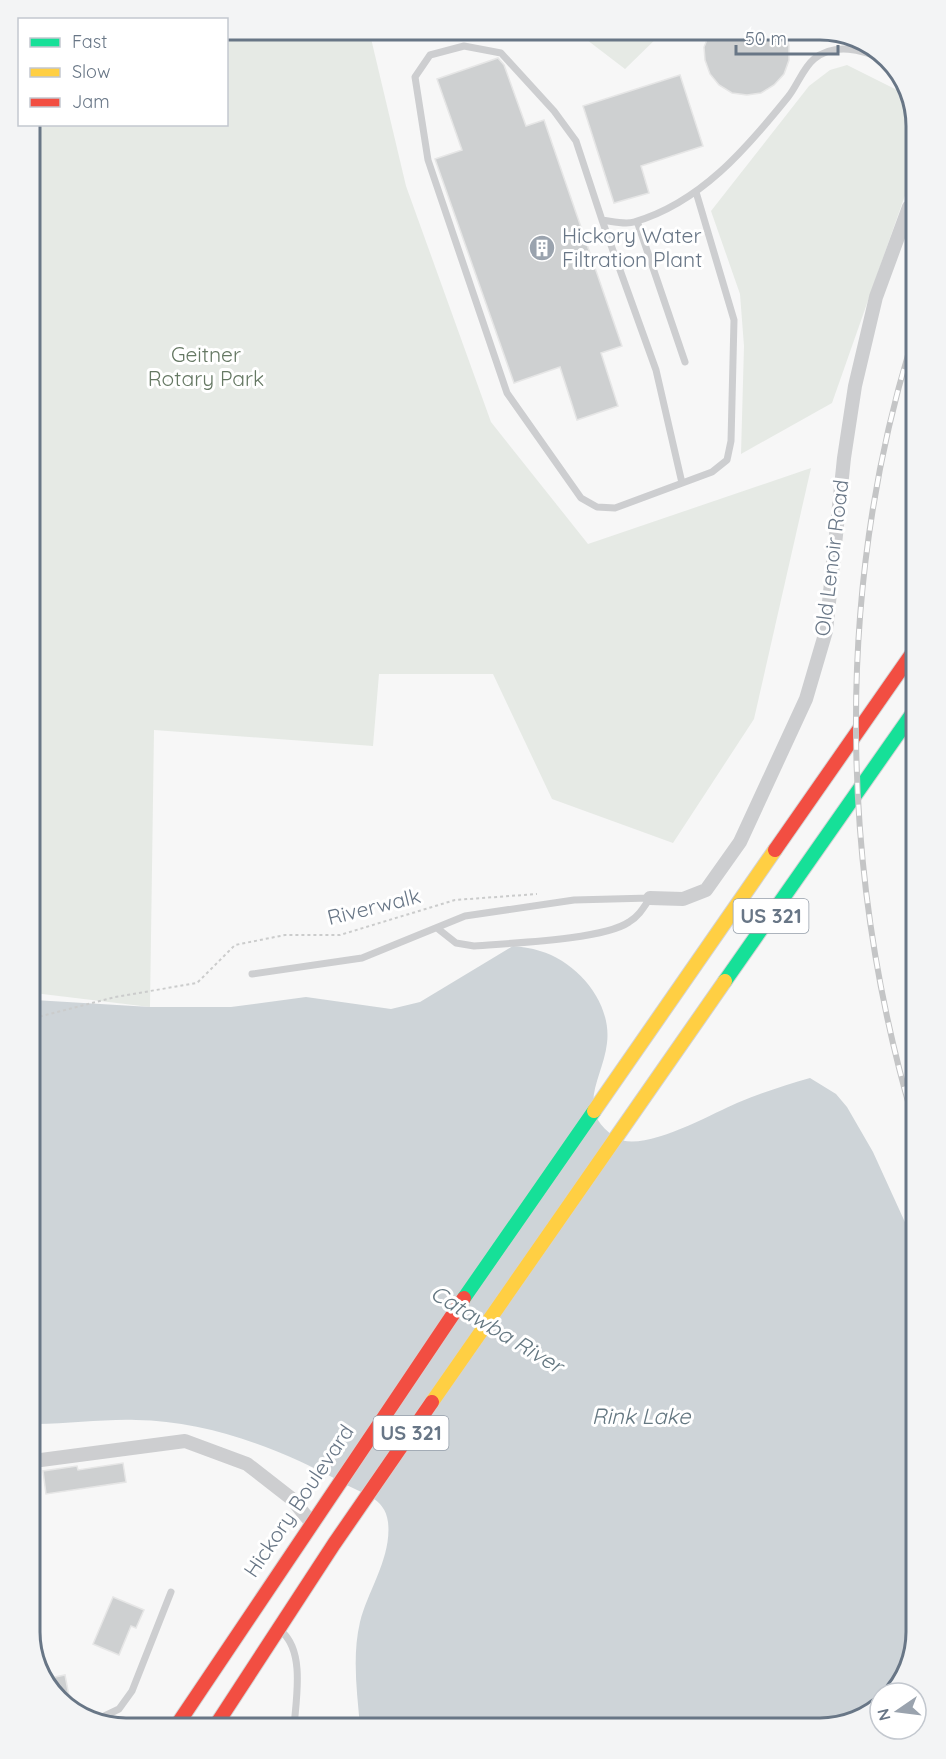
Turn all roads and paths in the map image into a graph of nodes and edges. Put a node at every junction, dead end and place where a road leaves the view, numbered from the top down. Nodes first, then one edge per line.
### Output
1 (859, 50) edge
2 (696, 192) junction
3 (906, 215) edge
4 (602, 220) junction
5 (637, 221) junction
6 (685, 362) dead end
7 (682, 483) junction
8 (906, 662) edge
9 (906, 723) edge
10 (537, 894) dead end
11 (650, 898) junction
12 (437, 928) junction
13 (252, 974) dead end
14 (40, 1016) edge
15 (40, 1460) dead end
16 (310, 1521) junction
17 (171, 1592) dead end
18 (278, 1629) junction
19 (106, 1716) edge
20 (182, 1718) edge
21 (220, 1718) edge
22 (294, 1718) edge

1 - 2 lane
2 - 5 lane
2 - 7 lane
3 - 11 street, Old Lenoir Road
4 - 5 lane
4 - 7 lane
4 - 7 lane
5 - 6 lane
8 - 16 highway, Hickory Boulevard / US 321
9 - 18 highway, US 321
10 - 14 path, Riverwalk
11 - 12 lane
11 - 12 lane
12 - 13 lane
15 - 16 street
16 - 20 highway, Hickory Boulevard / US 321
17 - 19 lane
18 - 21 highway, US 321
18 - 22 lane

